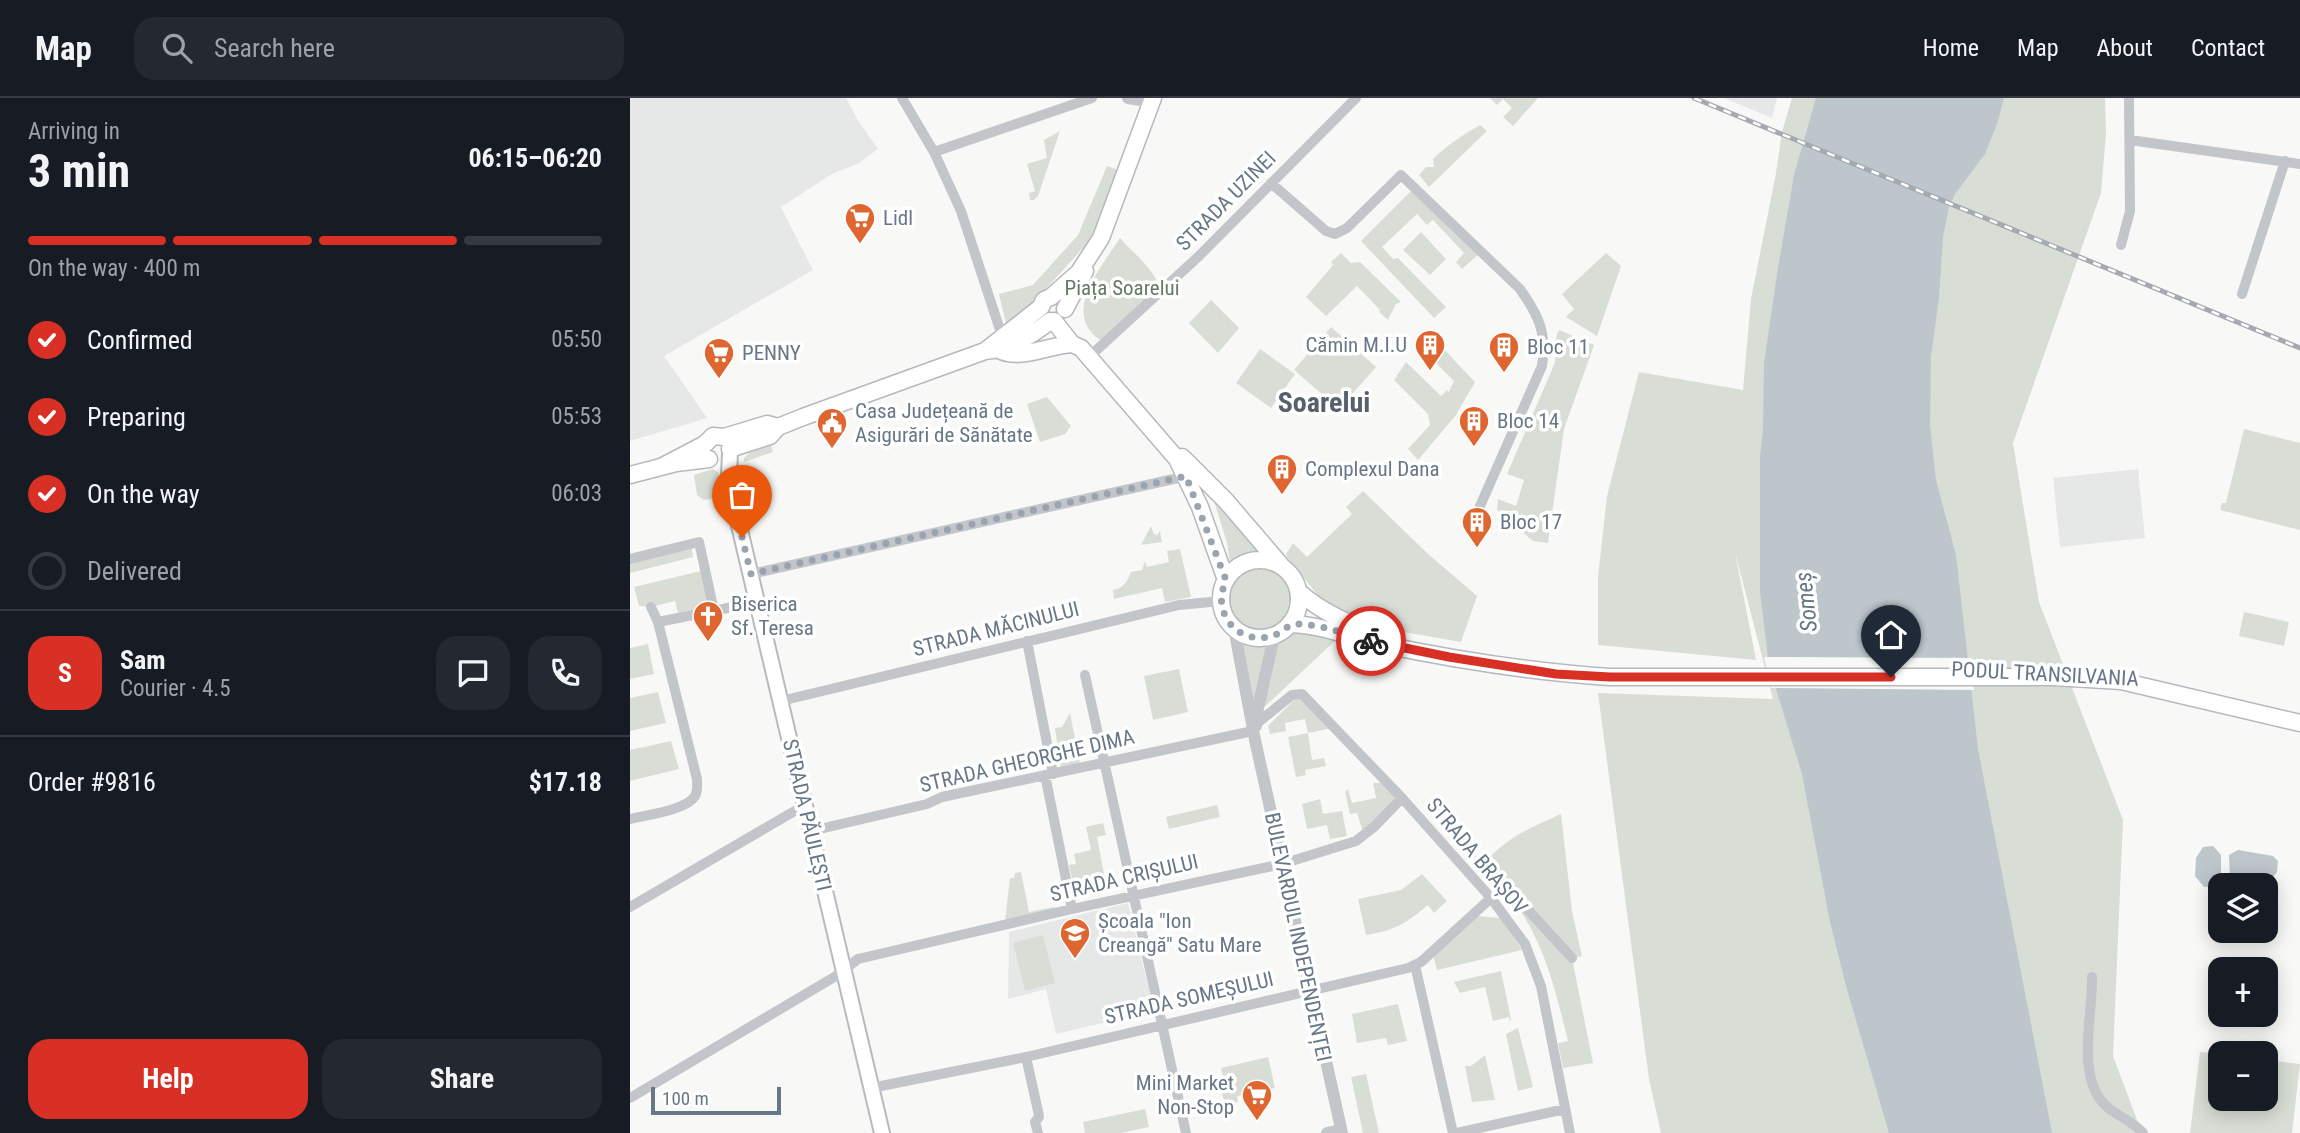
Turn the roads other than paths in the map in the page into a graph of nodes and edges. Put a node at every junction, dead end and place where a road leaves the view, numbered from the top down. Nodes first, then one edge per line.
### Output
1 (902, 98) edge
2 (1093, 98) edge
3 (1128, 98) edge
4 (1356, 98) edge
5 (2129, 98) edge
6 (1153, 100) edge
7 (2130, 140) junction
8 (933, 152) junction
9 (2285, 161) junction
10 (2300, 164) edge
11 (1271, 183) junction
12 (2121, 245) dead end
13 (2242, 294) dead end
14 (1054, 312) junction
15 (996, 346) junction
16 (1081, 350) junction
17 (1145, 420) junction
18 (728, 446) junction
19 (709, 454) junction
20 (630, 475) edge
21 (1186, 476) junction
22 (733, 498) junction
23 (1480, 506) dead end
24 (630, 559) edge
25 (1282, 566) junction
26 (751, 574) junction
27 (1226, 580) junction
28 (1299, 592) junction
29 (1221, 601) junction
30 (758, 602) junction
31 (650, 607) dead end
32 (714, 611) junction
33 (658, 622) junction
34 (1291, 624) junction
35 (1234, 628) junction
36 (1274, 636) junction
37 (1027, 641) junction
38 (1449, 652) junction
39 (1085, 675) dead end
40 (781, 701) junction
41 (2261, 708) junction
42 (2300, 712) edge
43 (2300, 723) edge
44 (1255, 732) junction
45 (1105, 763) junction
46 (1049, 774) junction
47 (1402, 798) junction
48 (805, 805) junction
49 (630, 819) edge
50 (811, 831) junction
51 (1478, 861) dead end
52 (1282, 864) junction
53 (1133, 896) junction
54 (1491, 898) junction
55 (630, 907) edge
56 (1072, 909) junction
57 (1572, 958) dead end
58 (1415, 965) junction
59 (843, 971) junction
60 (2092, 977) dead end
61 (1310, 990) junction
62 (1162, 1024) junction
63 (1026, 1056) junction
64 (871, 1088) junction
65 (630, 1098) edge
66 (1565, 1109) junction
67 (1342, 1131) edge
68 (882, 1133) edge
69 (1038, 1133) edge
70 (1186, 1133) edge
71 (1327, 1133) edge
72 (1455, 1133) edge
73 (1570, 1133) edge
74 (2143, 1133) edge

1 - 8 street
2 - 8 street
3 - 6 street
4 - 11 street, STRADA UZINEI
5 - 7 street
6 - 14 main road
7 - 9 street
7 - 12 street
8 - 15 street
9 - 10 street
9 - 13 street
11 - 16 street, STRADA UZINEI
11 - 23 street
14 - 15 main road
14 - 16 main road
15 - 16 main road
15 - 18 main road
16 - 17 main road
17 - 21 main road
17 - 25 main road
18 - 19 main road
18 - 19 main road
18 - 22 main road, STRADA PĂULEȘTI
19 - 20 main road
19 - 22 main road, STRADA PĂULEȘTI
21 - 26 street
21 - 27 main road
22 - 26 main road, STRADA PĂULEȘTI
24 - 32 street
25 - 27 main road
25 - 28 main road
26 - 30 main road, STRADA PĂULEȘTI
27 - 29 main road
28 - 34 main road
28 - 38 main road
29 - 35 main road, BULEVARDUL INDEPENDENȚEI
29 - 37 street, STRADA MĂCINULUI
30 - 32 street
30 - 40 main road, STRADA PĂULEȘTI
31 - 33 street
32 - 33 street
33 - 49 street
34 - 36 main road
34 - 38 main road
35 - 36 main road
35 - 44 street, BULEVARDUL INDEPENDENȚEI
36 - 44 street, BULEVARDUL INDEPENDENȚEI
37 - 40 street, STRADA MĂCINULUI
37 - 46 street
38 - 41 main road, PODUL TRANSILVANIA
39 - 45 street
40 - 48 main road, STRADA PĂULEȘTI
41 - 42 main road
41 - 43 main road
44 - 45 street, STRADA GHEORGHE DIMA
44 - 47 street, STRADA BRAȘOV
44 - 52 street, BULEVARDUL INDEPENDENȚEI
45 - 46 street, STRADA GHEORGHE DIMA
45 - 53 street
46 - 50 street, STRADA GHEORGHE DIMA
46 - 56 street
47 - 52 street, STRADA CRIȘULUI
47 - 54 street, STRADA BRAȘOV
48 - 50 main road, STRADA PĂULEȘTI
48 - 55 street
50 - 59 main road, STRADA PĂULEȘTI
51 - 57 street
52 - 53 street, STRADA CRIȘULUI
52 - 61 street, BULEVARDUL INDEPENDENȚEI
53 - 56 street, STRADA CRIȘULUI
53 - 62 street
54 - 58 street, STRADA SOMEȘULUI
54 - 66 street, STRADA BRAȘOV
56 - 59 street, STRADA CRIȘULUI
58 - 61 street, STRADA SOMEȘULUI
58 - 72 street
59 - 64 main road, STRADA PĂULEȘTI
59 - 65 street, STRADA CRIȘULUI
60 - 74 street
61 - 62 street, STRADA SOMEȘULUI
61 - 67 street, BULEVARDUL INDEPENDENȚEI
62 - 63 street, STRADA SOMEȘULUI
62 - 70 street
63 - 64 street, STRADA SOMEȘULUI
63 - 69 street
64 - 68 main road, STRADA PĂULEȘTI
66 - 72 street
66 - 73 street, STRADA BRAȘOV
67 - 71 street

